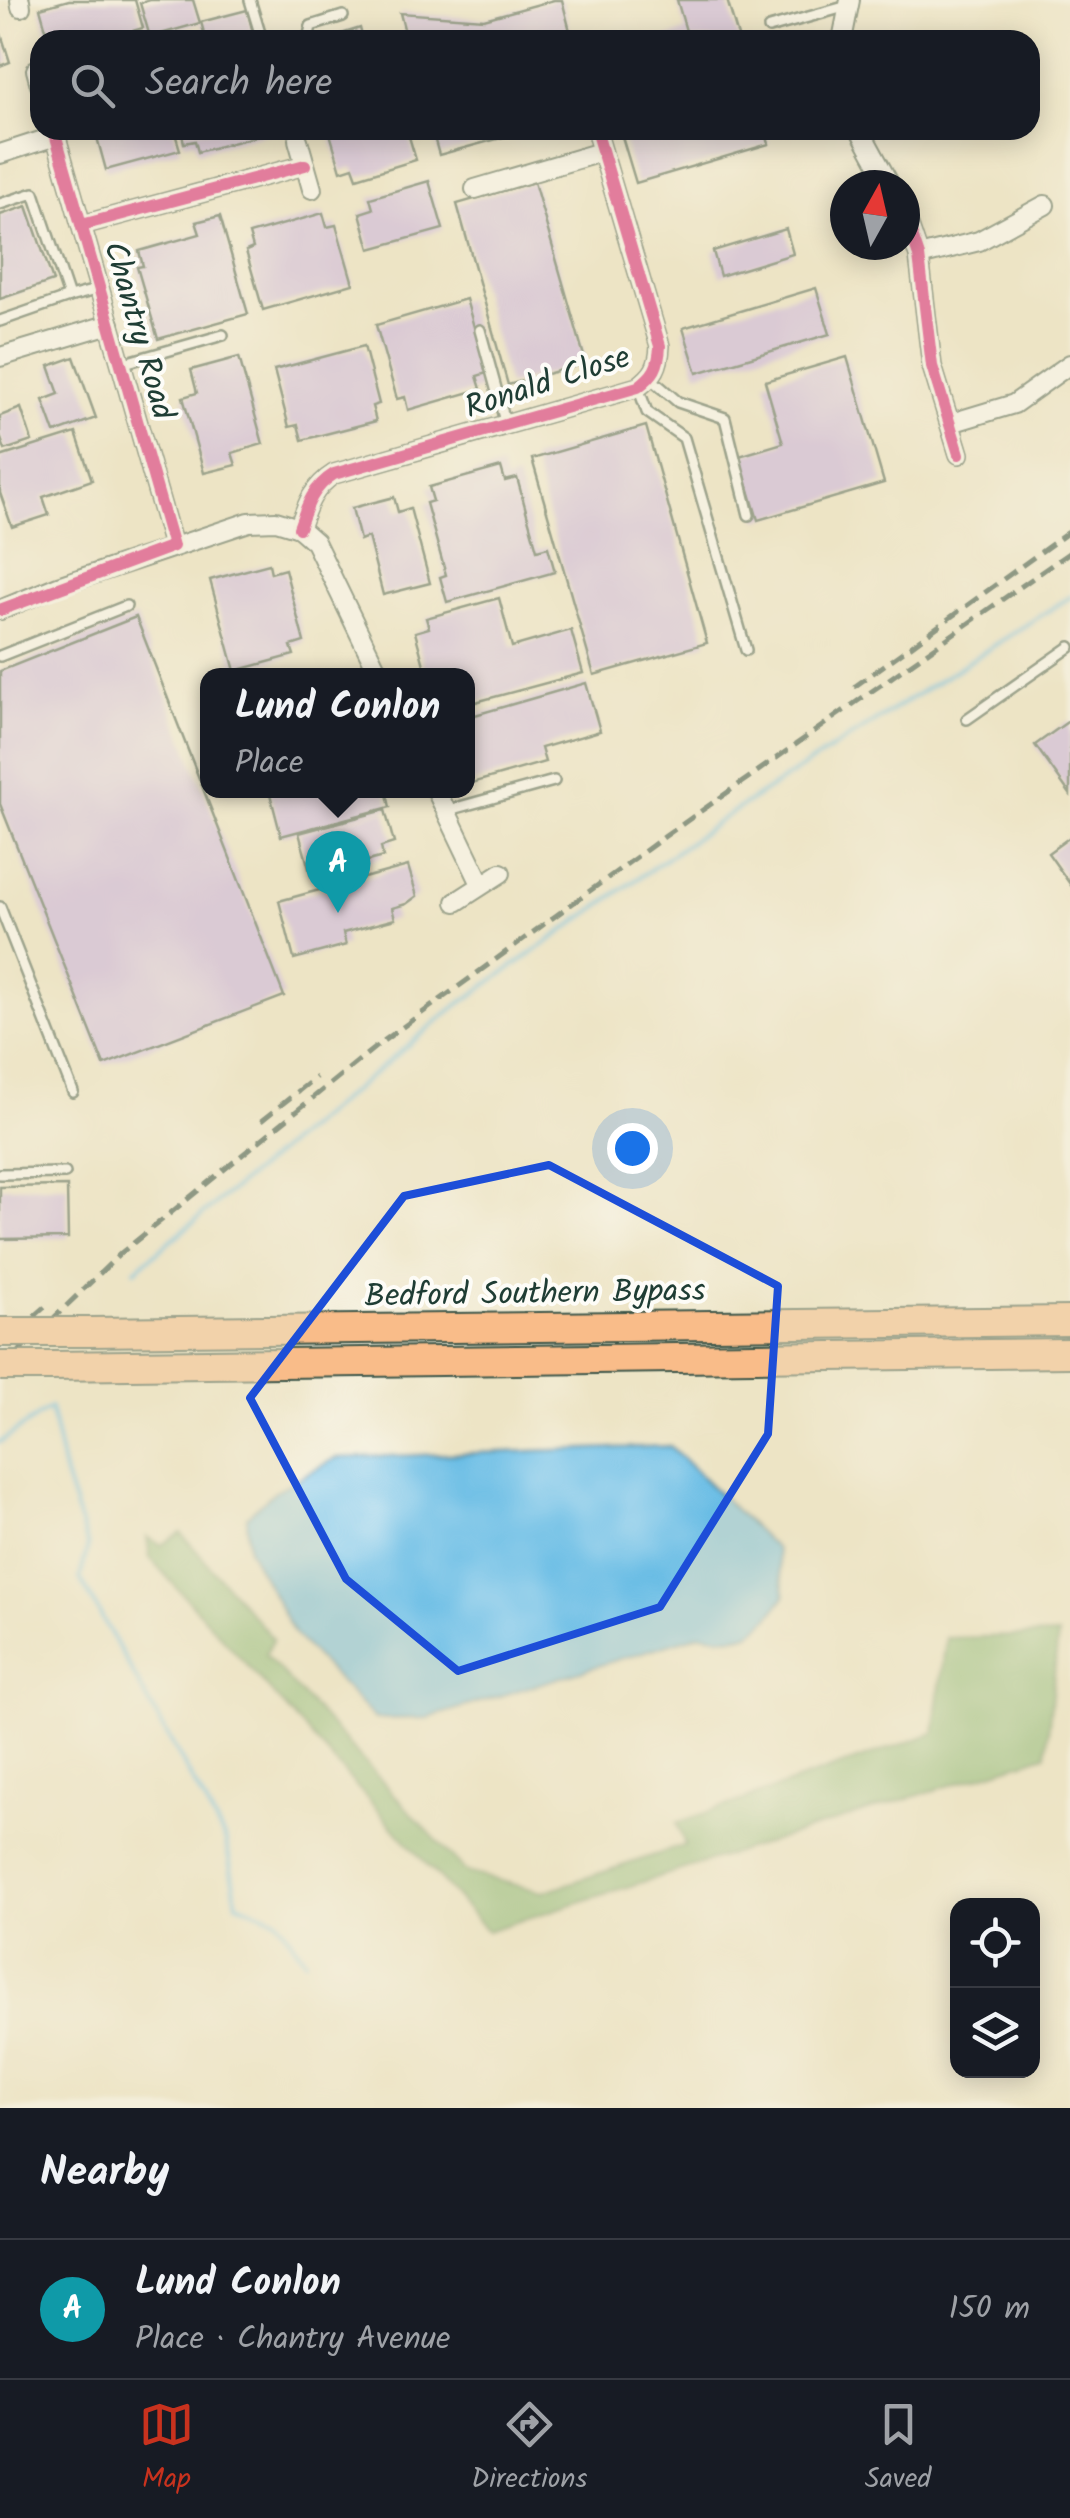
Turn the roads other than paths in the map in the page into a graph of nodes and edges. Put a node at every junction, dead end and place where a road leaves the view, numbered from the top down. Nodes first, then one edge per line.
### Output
1 (250, 0) edge
2 (849, 3) edge
3 (343, 16) dead end
4 (769, 28) dead end
5 (259, 30) edge
6 (310, 30) edge
7 (844, 30) edge
8 (37, 140) edge
9 (57, 140) edge
10 (299, 140) edge
11 (598, 140) edge
12 (865, 140) edge
13 (601, 152) junction
14 (0, 154) edge
15 (305, 165) junction
16 (882, 170) edge
17 (312, 189) dead end
18 (475, 189) dead end
19 (0, 204) edge
20 (1045, 206) dead end
21 (82, 225) junction
22 (920, 256) edge
23 (919, 260) edge
24 (100, 289) junction
25 (69, 297) junction
26 (0, 321) edge
27 (110, 324) junction
28 (480, 330) dead end
29 (223, 335) dead end
30 (0, 356) edge
31 (122, 364) junction
32 (1070, 364) edge
33 (644, 382) junction
34 (951, 423) junction
35 (506, 425) junction
36 (959, 454) dead end
37 (749, 515) dead end
38 (299, 528) junction
39 (173, 546) junction
40 (126, 606) dead end
41 (0, 610) edge
42 (1070, 647) edge
43 (746, 650) dead end
44 (0, 656) edge
45 (376, 668) edge
46 (967, 719) dead end
47 (554, 781) dead end
48 (440, 798) edge
49 (446, 810) junction
50 (501, 873) dead end
51 (481, 884) junction
52 (456, 902) dead end
53 (0, 907) edge
54 (73, 1092) dead end
55 (64, 1173) dead end
56 (0, 1174) edge
57 (1070, 1321) edge
58 (0, 1332) edge
59 (1070, 1353) edge
60 (0, 1366) edge

1 - 5 lane
2 - 4 lane
2 - 7 street
3 - 6 lane
8 - 14 street
9 - 21 street, Chantry Road
10 - 15 street
11 - 13 street, Ronald Close
12 - 16 street
13 - 18 street
13 - 33 street, Ronald Close
15 - 17 street
15 - 21 street
19 - 25 lane
20 - 22 street
21 - 24 street, Chantry Road
23 - 34 street
24 - 25 lane
24 - 27 street, Chantry Road
25 - 26 lane
27 - 30 street
27 - 31 street, Chantry Road
28 - 35 lane
29 - 31 lane
31 - 39 street, Chantry Road
32 - 34 street
33 - 35 street, Ronald Close
33 - 37 lane
33 - 43 lane
34 - 36 street
35 - 38 street, Ronald Close
38 - 39 street
38 - 45 street
39 - 41 street
40 - 44 lane
42 - 46 lane
47 - 49 lane
48 - 49 street
49 - 51 street
50 - 51 street
51 - 52 street
53 - 54 lane
55 - 56 lane
57 - 58 highway, Bedford Southern Bypass, bridge
59 - 60 highway, Bedford Southern Bypass, bridge

